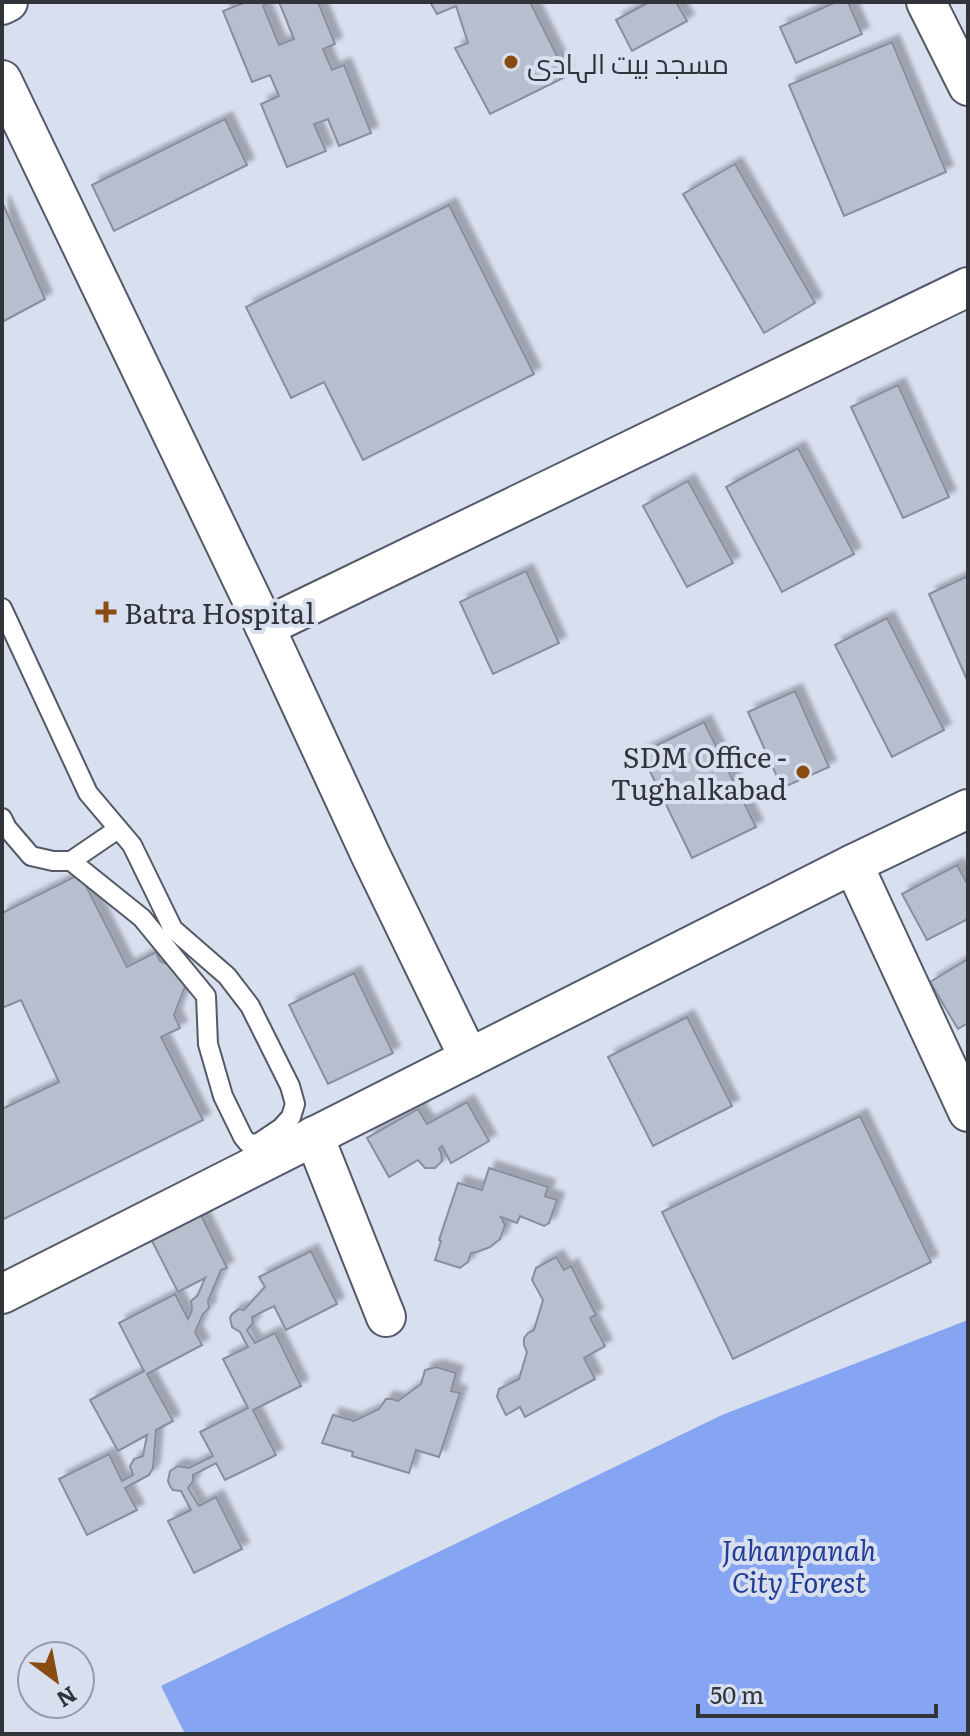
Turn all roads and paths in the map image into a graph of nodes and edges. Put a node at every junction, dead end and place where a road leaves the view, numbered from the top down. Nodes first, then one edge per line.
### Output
1 (8, 2) edge
2 (926, 2) edge
3 (2, 5) edge
4 (2, 80) edge
5 (968, 86) edge
6 (968, 287) edge
7 (2, 608) edge
8 (265, 627) junction
9 (9, 642) edge
10 (968, 809) edge
11 (2, 818) edge
12 (118, 829) junction
13 (71, 861) junction
14 (853, 864) junction
15 (469, 1058) junction
16 (968, 1112) edge
17 (314, 1136) junction
18 (2, 1294) edge
19 (386, 1317) dead end

1 - 3 street
2 - 5 street
4 - 8 street
6 - 8 street
7 - 9 lane
8 - 15 street
9 - 12 lane
10 - 14 street
11 - 13 lane
12 - 13 lane
12 - 13 lane
14 - 15 street
14 - 16 street
15 - 17 street
17 - 18 street
17 - 19 street

